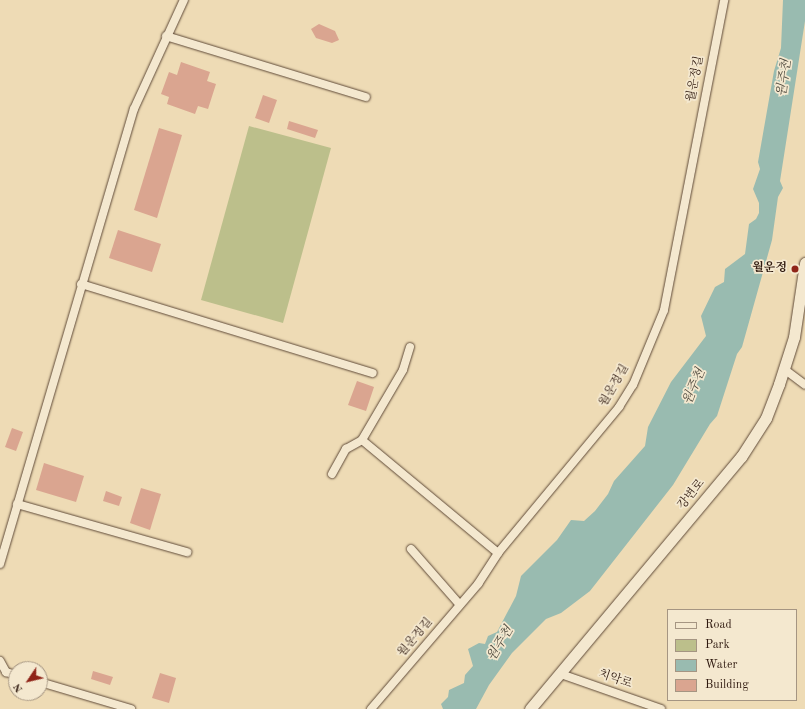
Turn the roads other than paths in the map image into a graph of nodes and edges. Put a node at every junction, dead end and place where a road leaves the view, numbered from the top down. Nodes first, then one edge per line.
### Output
1 (184, 0) edge
2 (724, 0) edge
3 (166, 36) junction
4 (366, 97) dead end
5 (805, 263) edge
6 (81, 284) junction
7 (410, 347) dead end
8 (784, 369) junction
9 (373, 373) dead end
10 (805, 385) edge
11 (362, 440) junction
12 (332, 474) dead end
13 (17, 504) junction
14 (411, 549) dead end
15 (187, 552) dead end
16 (498, 553) junction
17 (0, 564) edge
18 (460, 605) junction
19 (0, 661) edge
20 (8, 673) edge
21 (562, 674) junction
22 (48, 684) edge
23 (131, 709) edge
24 (371, 709) edge
25 (530, 709) edge
26 (661, 709) edge

1 - 3 street
2 - 16 street, 월운정길
3 - 4 street
3 - 6 street
5 - 8 street, 강변로
6 - 9 street
6 - 13 street
7 - 11 street
8 - 10 street
8 - 21 street, 강변로
11 - 12 street
11 - 16 street
13 - 15 street
13 - 17 street
14 - 18 street
16 - 18 street, 월운정길
18 - 24 street, 월운정길
19 - 20 street
21 - 25 street, 강변로
21 - 26 street, 치악로
22 - 23 street

